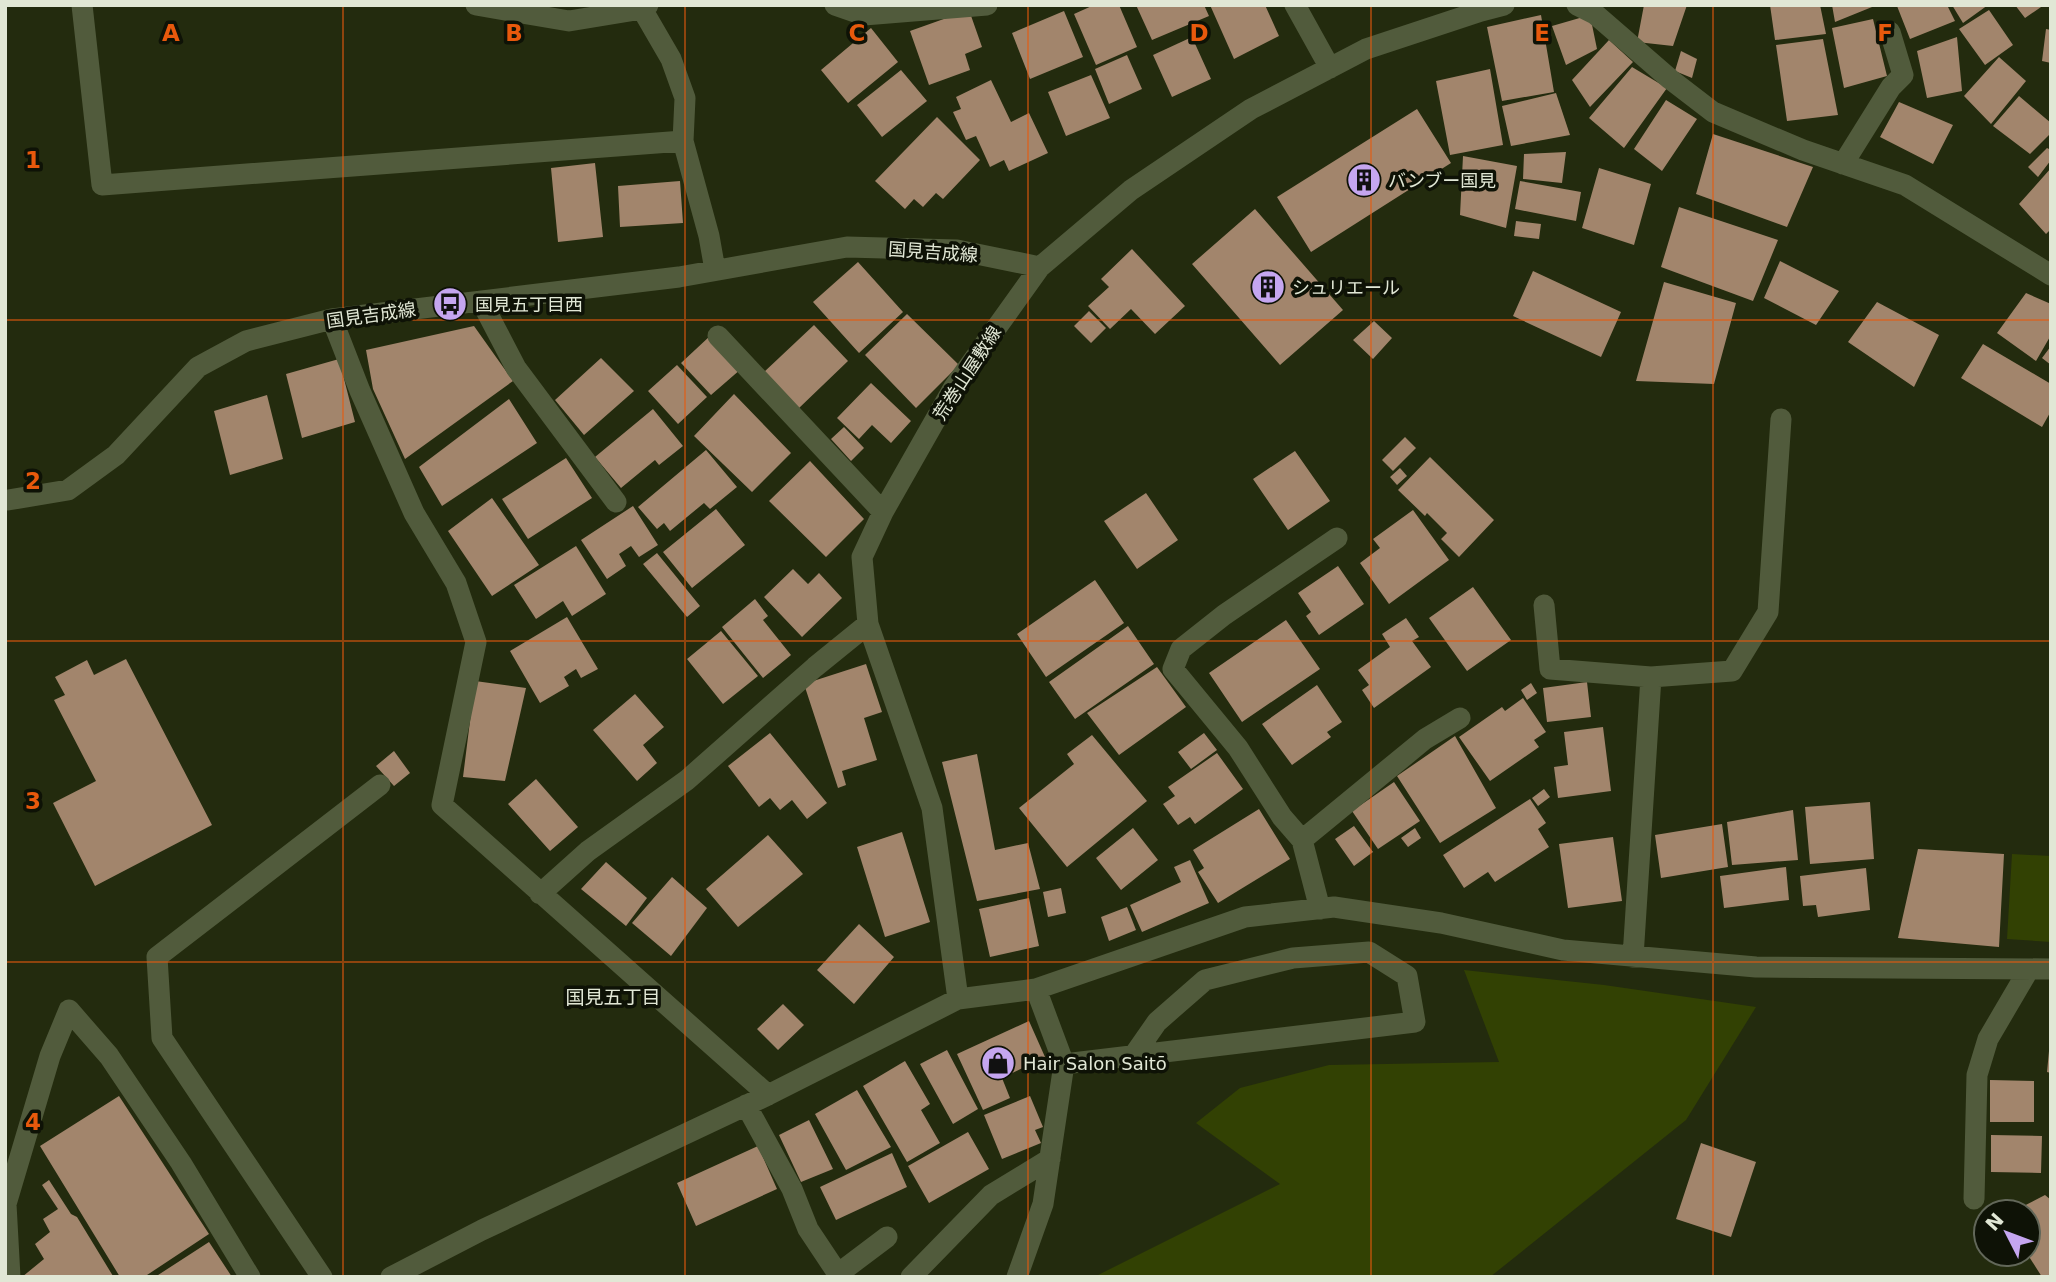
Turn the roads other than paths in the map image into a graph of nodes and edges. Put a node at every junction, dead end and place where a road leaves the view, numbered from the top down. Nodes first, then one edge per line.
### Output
1 (82, 5) edge
2 (476, 5) edge
3 (835, 5) edge
4 (987, 5) edge
5 (1295, 5) edge
6 (1504, 5) edge
7 (1577, 5) edge
8 (645, 7) edge
9 (1890, 32) dead end
10 (1330, 68) junction
11 (683, 141) junction
12 (1843, 164) junction
13 (1040, 267) junction
14 (715, 270) junction
15 (2051, 275) edge
16 (481, 301) junction
17 (332, 319) junction
18 (718, 336) dead end
19 (1781, 419) dead end
20 (8, 500) dead end
21 (616, 502) dead end
22 (883, 512) junction
23 (1337, 538) dead end
24 (1544, 605) dead end
25 (868, 624) junction
26 (1651, 677) junction
27 (1460, 718) dead end
28 (380, 785) dead end
29 (1302, 840) junction
30 (540, 894) junction
31 (1320, 909) junction
32 (1633, 957) junction
33 (2029, 969) junction
34 (2051, 969) edge
35 (1036, 989) junction
36 (958, 999) junction
37 (1134, 1055) junction
38 (1064, 1064) junction
39 (768, 1095) junction
40 (746, 1105) junction
41 (1049, 1159) junction
42 (1974, 1198) edge
43 (887, 1237) dead end
44 (10, 1277) edge
45 (250, 1277) edge
46 (322, 1277) edge
47 (391, 1277) edge
48 (911, 1277) edge
49 (1017, 1277) edge

1 - 11 street
2 - 8 street
3 - 4 street
5 - 10 street
6 - 10 street, 荒巻山屋敷線
7 - 12 street
8 - 11 street
9 - 12 street
10 - 13 street, 荒巻山屋敷線
11 - 14 street
12 - 15 street
13 - 14 street, 国見吉成線
13 - 22 street, 荒巻山屋敷線
14 - 16 street, 国見吉成線
16 - 17 street, 国見吉成線
16 - 21 street
17 - 20 street, 国見吉成線
17 - 30 street
18 - 22 street
19 - 26 street
22 - 25 street, 荒巻山屋敷線
23 - 29 street
24 - 26 street
25 - 30 street
25 - 36 street, 荒巻山屋敷線
26 - 32 street
27 - 29 street
28 - 46 street
29 - 31 street
30 - 39 street
31 - 32 street
31 - 35 street
32 - 33 street
33 - 34 street
33 - 42 street
35 - 36 street
35 - 38 street
36 - 39 street
37 - 37 street
37 - 38 street
38 - 41 street
39 - 40 street
40 - 43 street
40 - 47 street
41 - 48 street
41 - 49 street
44 - 45 street

